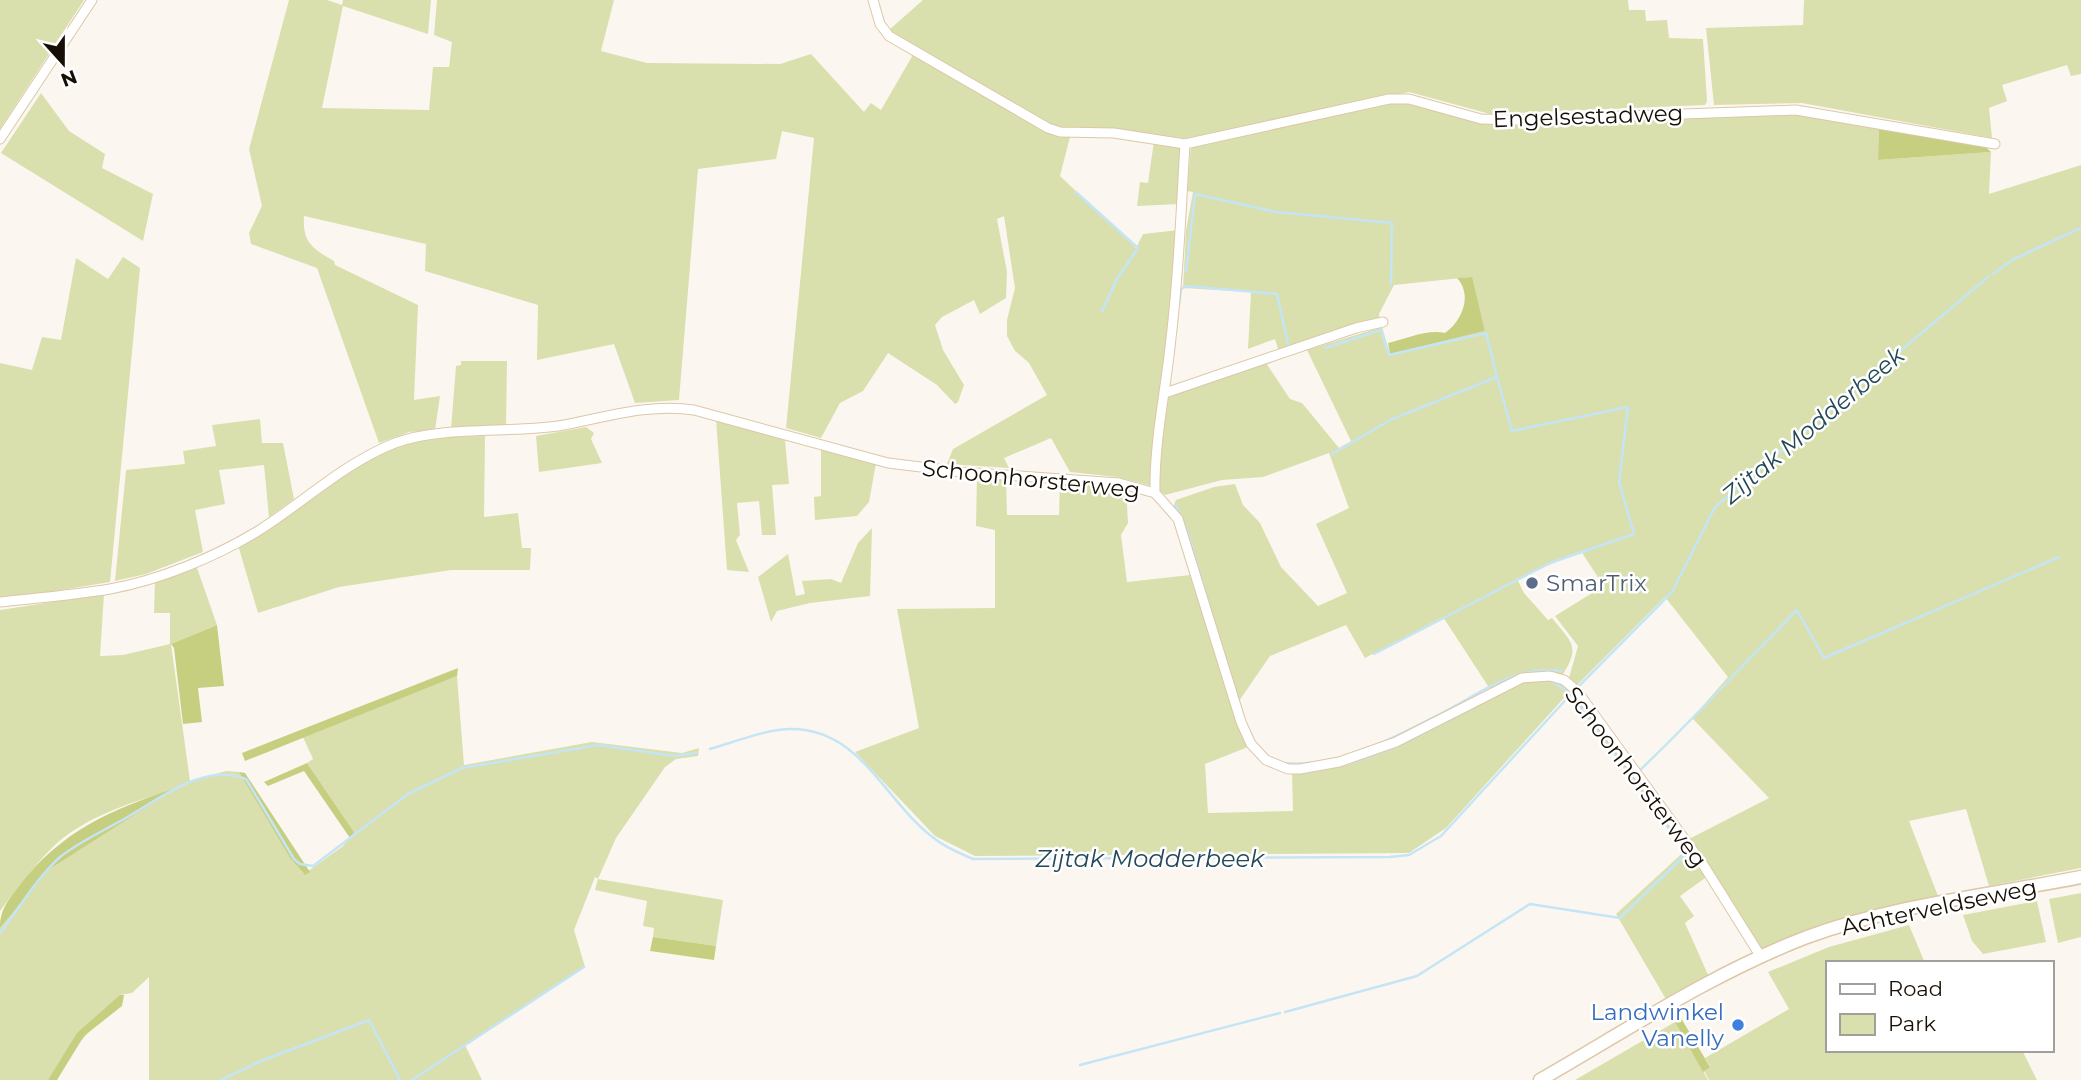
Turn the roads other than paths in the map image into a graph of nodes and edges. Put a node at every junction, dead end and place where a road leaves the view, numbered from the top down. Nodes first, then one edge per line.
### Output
1 (92, 0) edge
2 (873, 0) edge
3 (0, 139) edge
4 (1185, 144) junction
5 (1995, 145) dead end
6 (1383, 322) dead end
7 (1165, 393) junction
8 (1155, 493) junction
9 (0, 602) edge
10 (2081, 877) edge
11 (1760, 957) junction
12 (1540, 1080) edge

1 - 3 street
2 - 4 street, Engelsestadweg
4 - 5 street, Engelsestadweg
4 - 7 street
6 - 7 street
7 - 8 street
8 - 9 street, Schoonhorsterweg
8 - 11 street, Schoonhorsterweg
10 - 11 street, Achterveldseweg
11 - 12 street, Achterveldseweg

